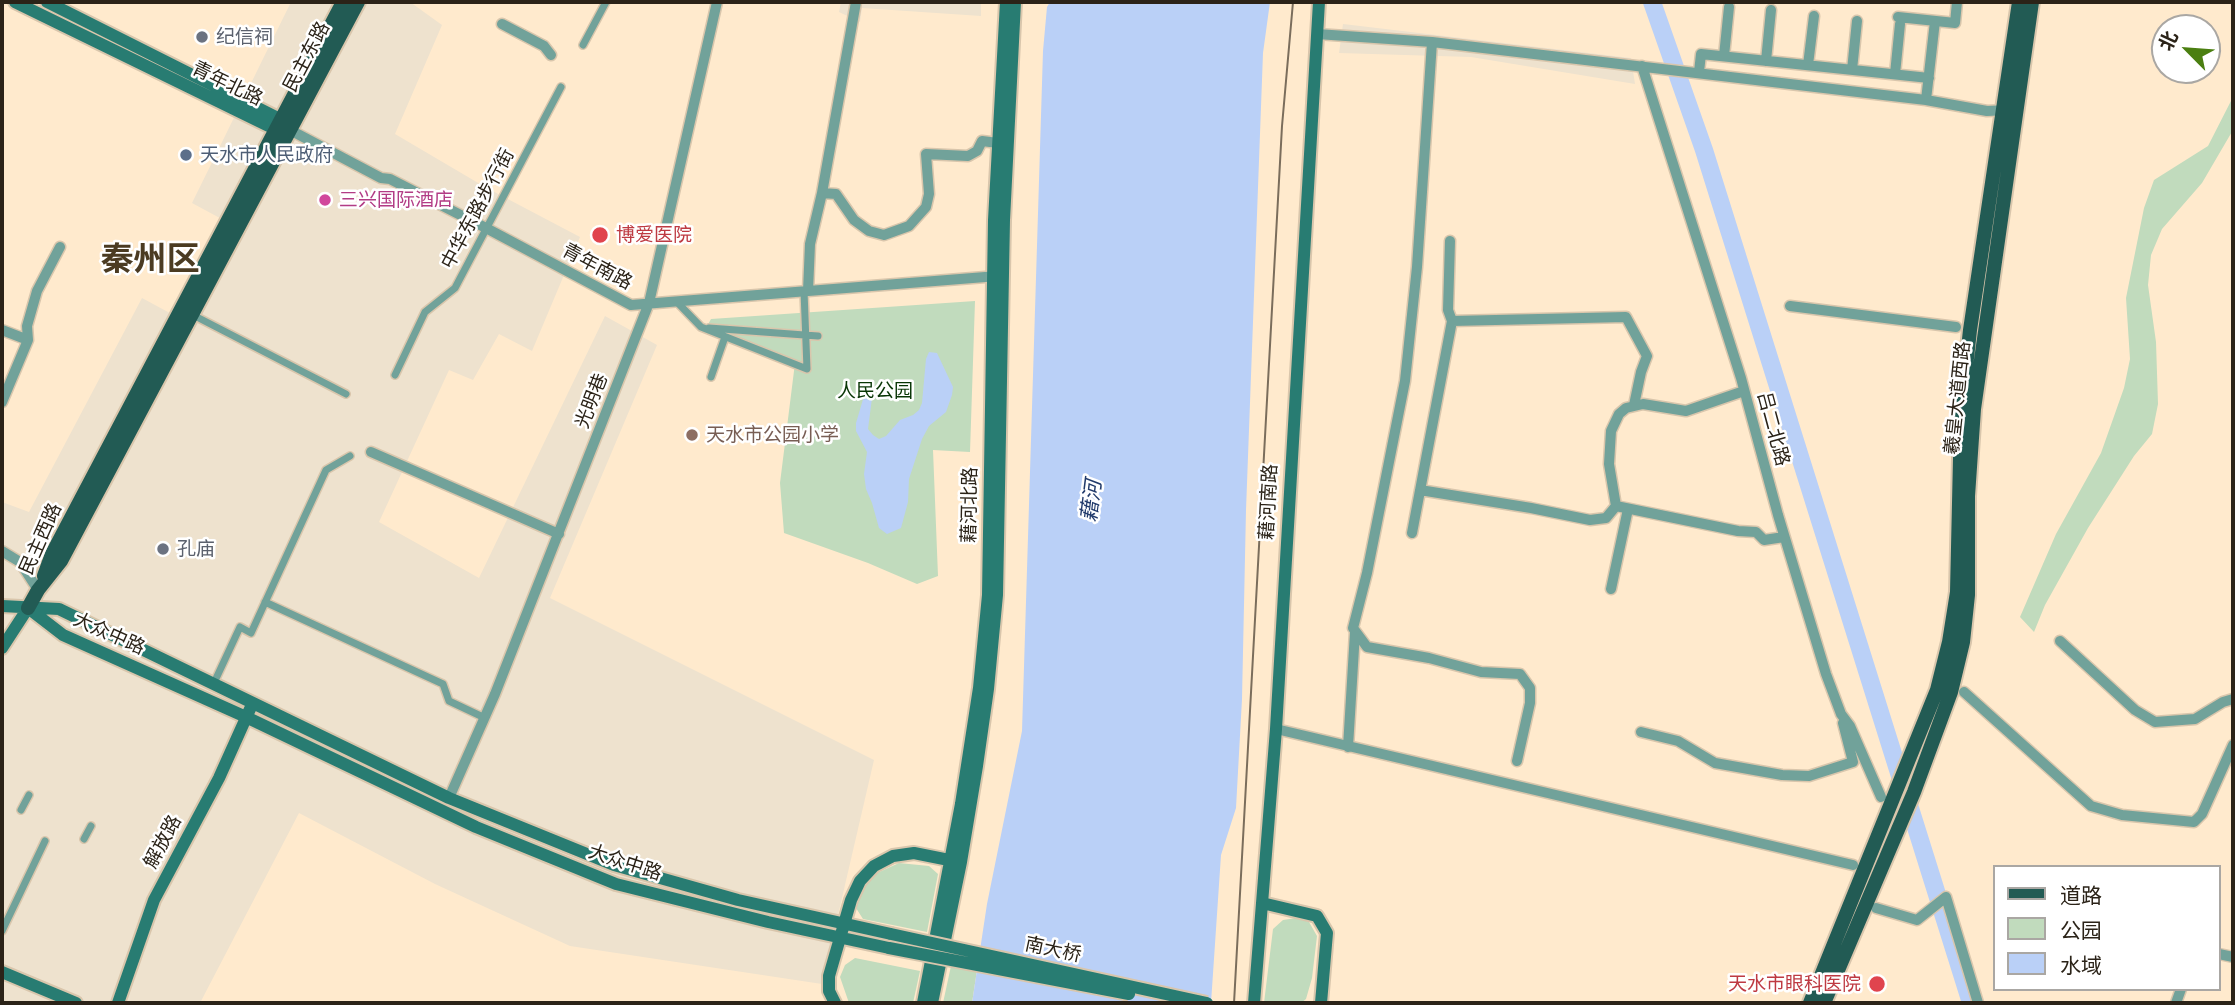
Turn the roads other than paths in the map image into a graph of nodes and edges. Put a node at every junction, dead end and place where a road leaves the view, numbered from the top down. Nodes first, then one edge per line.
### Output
1 (15, 2) edge
2 (47, 2) edge
3 (343, 2) edge
4 (358, 2) edge
5 (606, 2) edge
6 (718, 2) edge
7 (856, 2) edge
8 (1006, 2) edge
9 (1015, 2) edge
10 (1319, 2) edge
11 (1957, 2) edge
12 (2020, 2) edge
13 (2032, 2) edge
14 (1729, 7) dead end
15 (1771, 10) dead end
16 (1814, 16) dead end
17 (1935, 20) junction
18 (1857, 22) dead end
19 (502, 24) dead end
20 (1317, 34) junction
21 (1432, 42) junction
22 (583, 45) dead end
23 (551, 55) dead end
24 (1724, 56) junction
25 (1766, 61) junction
26 (1808, 65) junction
27 (1646, 67) junction
28 (1852, 70) junction
29 (1699, 72) junction
30 (1895, 74) junction
31 (1929, 78) junction
32 (561, 87) dead end
33 (1926, 100) junction
34 (2010, 110) junction
35 (281, 126) junction
36 (998, 143) junction
37 (822, 193) junction
38 (486, 228) junction
39 (1450, 241) dead end
40 (60, 247) dead end
41 (998, 276) junction
42 (806, 291) junction
43 (676, 301) junction
44 (649, 303) junction
45 (1790, 306) dead end
46 (191, 314) junction
47 (1451, 321) junction
48 (701, 327) junction
49 (1956, 327) dead end
50 (2, 330) edge
51 (806, 336) junction
52 (818, 336) dead end
53 (725, 337) junction
54 (28, 340) junction
55 (395, 375) dead end
56 (711, 377) dead end
57 (1744, 391) junction
58 (346, 394) dead end
59 (2, 402) edge
60 (1634, 405) junction
61 (371, 452) dead end
62 (350, 456) dead end
63 (1420, 491) junction
64 (1616, 506) junction
65 (1628, 509) junction
66 (1412, 533) dead end
67 (559, 534) junction
68 (1784, 537) junction
69 (2, 551) edge
70 (1611, 589) dead end
71 (38, 590) junction
72 (265, 602) junction
73 (2, 606) edge
74 (28, 608) junction
75 (1355, 632) junction
76 (2060, 641) dead end
77 (2, 648) edge
78 (212, 685) junction
79 (1964, 692) dead end
80 (2233, 699) edge
81 (253, 703) junction
82 (1841, 714) junction
83 (246, 717) junction
84 (485, 718) junction
85 (1276, 729) junction
86 (1641, 732) dead end
87 (2233, 745) edge
88 (1348, 747) junction
89 (1517, 761) dead end
90 (29, 795) dead end
91 (1881, 797) dead end
92 (449, 798) junction
93 (21, 810) dead end
94 (91, 826) dead end
95 (84, 839) dead end
96 (45, 841) dead end
97 (957, 861) junction
98 (1853, 865) dead end
99 (1262, 903) junction
100 (1876, 908) dead end
101 (844, 924) junction
102 (2, 931) edge
103 (891, 934) joint
104 (839, 938) junction
105 (889, 948) joint
106 (2, 972) edge
107 (76, 1003) edge
108 (118, 1003) edge
109 (835, 1003) edge
110 (923, 1003) edge
111 (932, 1003) edge
112 (1174, 1003) edge
113 (1207, 1003) edge
114 (1254, 1003) edge
115 (1321, 1003) edge
116 (1810, 1003) edge
117 (1824, 1003) edge
118 (1978, 1003) edge

1 - 35 main road, 青年北路
2 - 35 main road, 青年北路
3 - 35 main road, 民主东路
4 - 35 main road, 民主东路
5 - 22 street
6 - 44 street, 光明巷
7 - 37 street
8 - 36 main road, 藉河北路
9 - 41 main road, 藉河北路
10 - 20 main road, 藉河南路
11 - 17 street
12 - 34 main road, 羲皇大道西路
13 - 34 main road, 羲皇大道西路
14 - 24 street
15 - 25 street
16 - 26 street
17 - 30 street
17 - 31 street
18 - 28 street
19 - 23 street
20 - 21 street
20 - 85 main road, 藉河南路
21 - 27 street
21 - 75 street
24 - 25 street
24 - 29 street
25 - 26 street
26 - 28 street
27 - 29 street
27 - 57 street, 吕二北路
28 - 30 street
29 - 33 street
30 - 31 street
31 - 33 street
32 - 38 street, 中华东路步行街
33 - 34 street
34 - 116 main road, 羲皇大道西路
34 - 117 main road, 羲皇大道西路
35 - 38 street, 青年南路
35 - 46 main road, 民主西路
35 - 71 main road, 民主西路
36 - 37 street
36 - 41 main road, 藉河北路
37 - 42 street
38 - 44 street, 青年南路
38 - 55 street, 中华东路步行街
39 - 47 street
40 - 54 street
41 - 42 street, 青年南路
41 - 97 main road, 藉河北路
42 - 43 street, 青年南路
42 - 51 street
43 - 44 street, 青年南路
43 - 48 street
44 - 67 street, 光明巷
45 - 49 street
46 - 58 street
46 - 71 main road, 民主西路
47 - 60 street
47 - 63 street
48 - 51 street
48 - 53 street
50 - 54 street
51 - 52 street
51 - 53 street
53 - 56 street
54 - 59 street
57 - 60 street
57 - 68 street, 吕二北路
60 - 64 street
61 - 67 street
62 - 72 street
63 - 64 street
63 - 66 street
64 - 65 street
65 - 68 street
65 - 70 street
67 - 84 street, 光明巷
68 - 82 street, 吕二北路
69 - 71 street
71 - 74 main road
72 - 78 street
72 - 84 street
73 - 74 main road
74 - 77 main road
74 - 78 main road, 大众中路
74 - 83 main road, 大众中路
75 - 88 street
75 - 89 street
76 - 80 street
78 - 81 main road, 大众中路
79 - 87 street
81 - 83 main road, 解放路
81 - 92 main road, 大众中路
82 - 86 street
82 - 91 street, 吕二北路
83 - 104 main road, 大众中路
83 - 108 main road, 解放路
84 - 92 street, 光明巷
85 - 88 street
85 - 99 main road, 藉河南路
88 - 98 street
90 - 93 street
92 - 101 main road, 大众中路
94 - 95 street
96 - 102 street
97 - 101 main road
97 - 110 main road, 藉河北路
97 - 111 main road, 藉河北路
99 - 114 main road, 藉河南路
99 - 115 main road
100 - 118 street
101 - 103 main road, 大众中路
101 - 104 main road
103 - 113 main road, 南大桥, bridge
104 - 105 main road, 大众中路
104 - 109 main road
105 - 112 main road, 南大桥, bridge
106 - 107 main road

